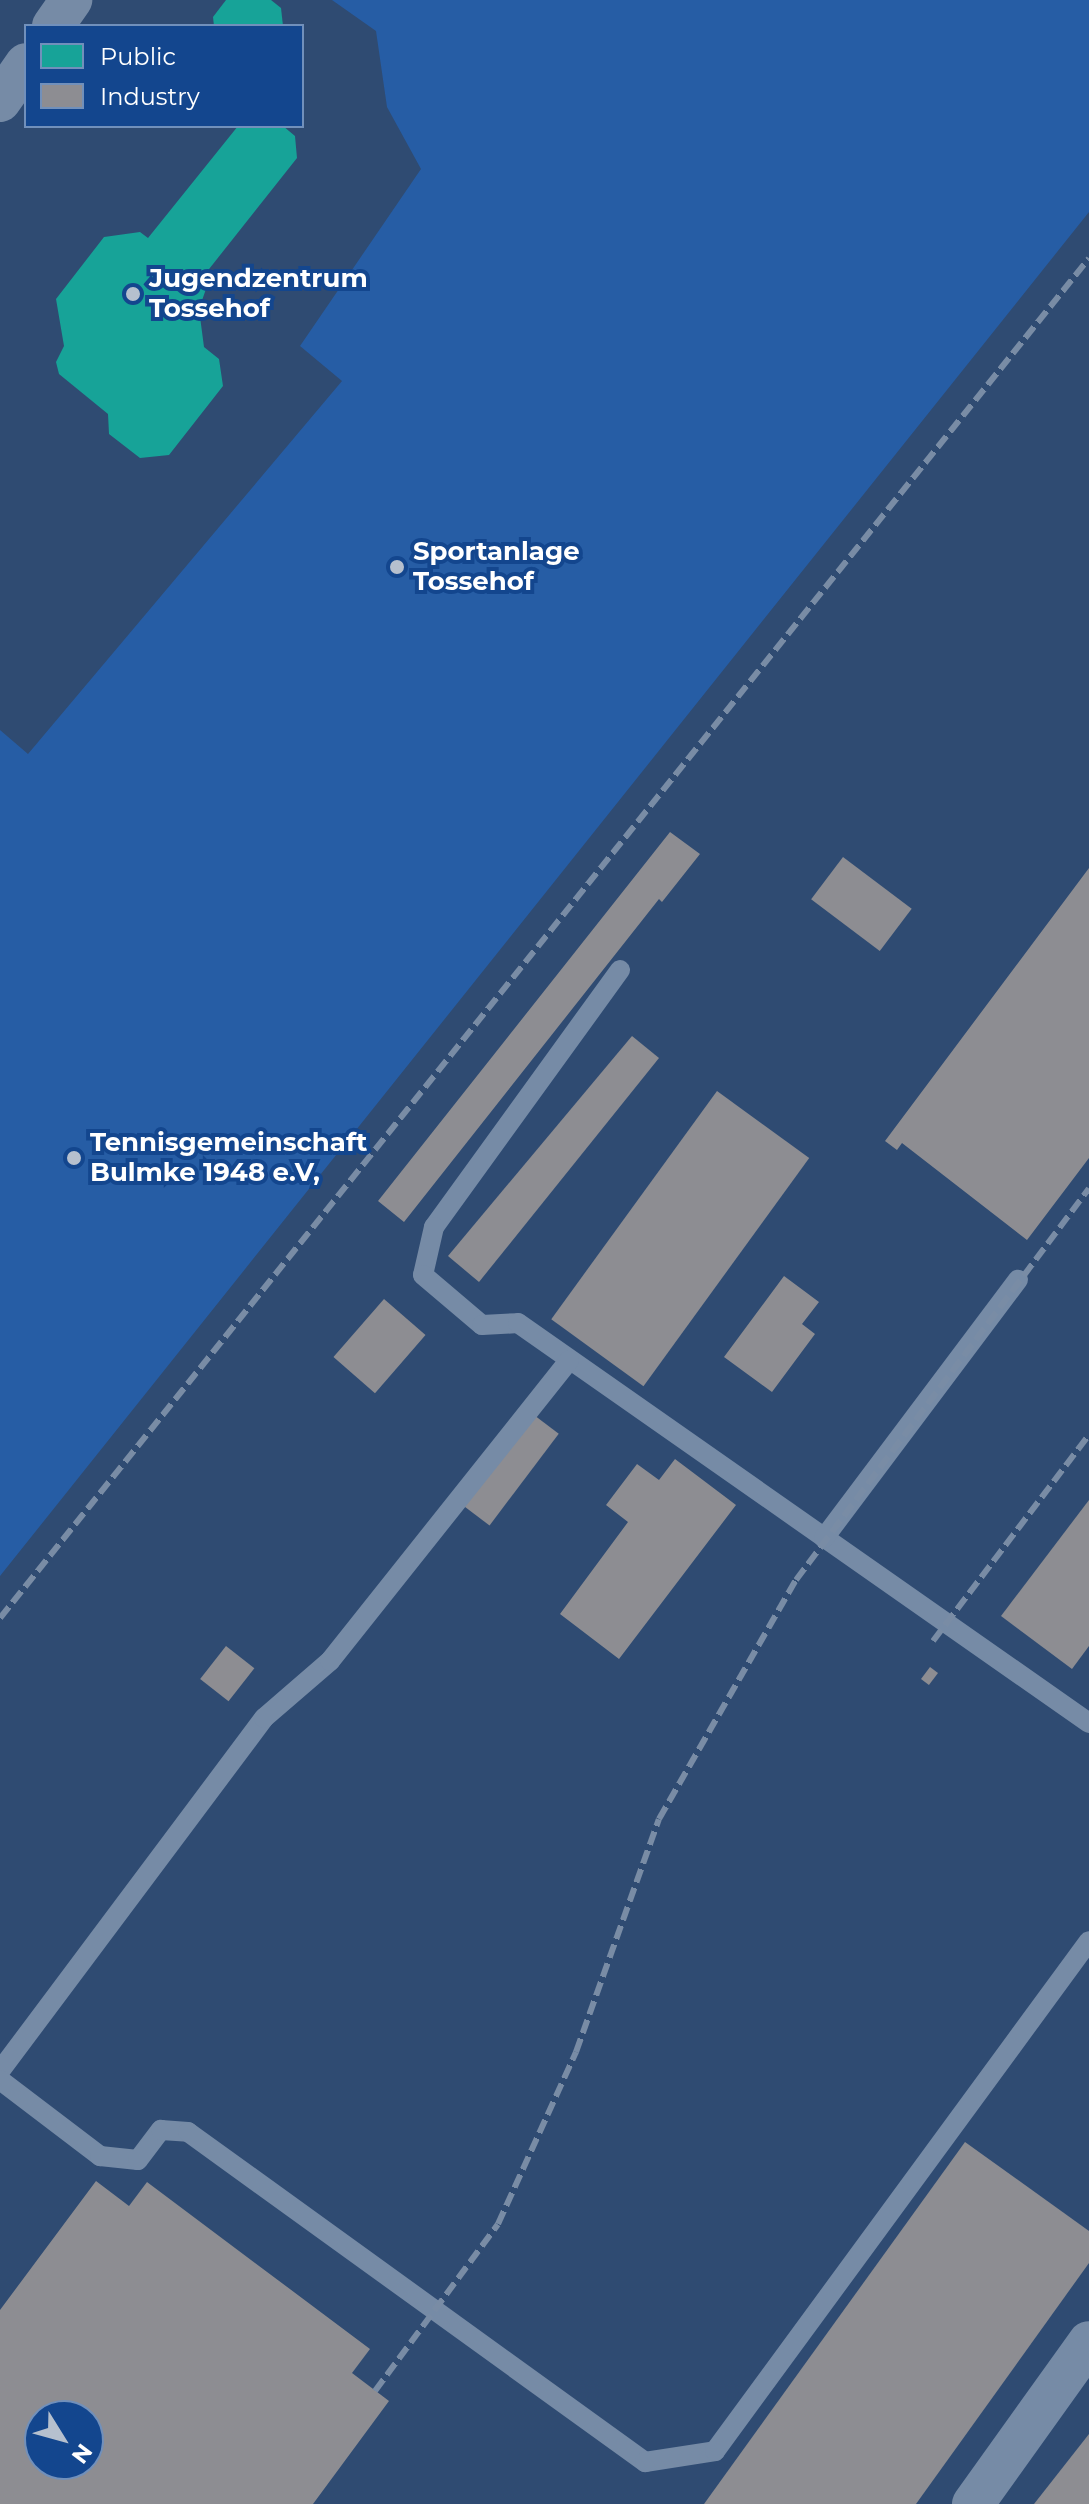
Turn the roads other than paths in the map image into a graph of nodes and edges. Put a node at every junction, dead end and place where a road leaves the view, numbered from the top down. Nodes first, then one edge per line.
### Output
1 (71, 0) edge
2 (54, 24) edge
3 (24, 67) edge
4 (0, 101) edge
5 (620, 970) dead end
6 (1018, 1280) dead end
7 (569, 1360) junction
8 (824, 1538) junction
9 (1089, 1723) edge
10 (1089, 1941) edge
11 (0, 2071) edge
12 (0, 2080) edge
13 (1089, 2342) edge
14 (973, 2504) edge

1 - 2 street
3 - 4 street
5 - 7 lane
6 - 8 lane
7 - 8 lane
7 - 11 lane
8 - 9 lane
10 - 12 lane
13 - 14 street

